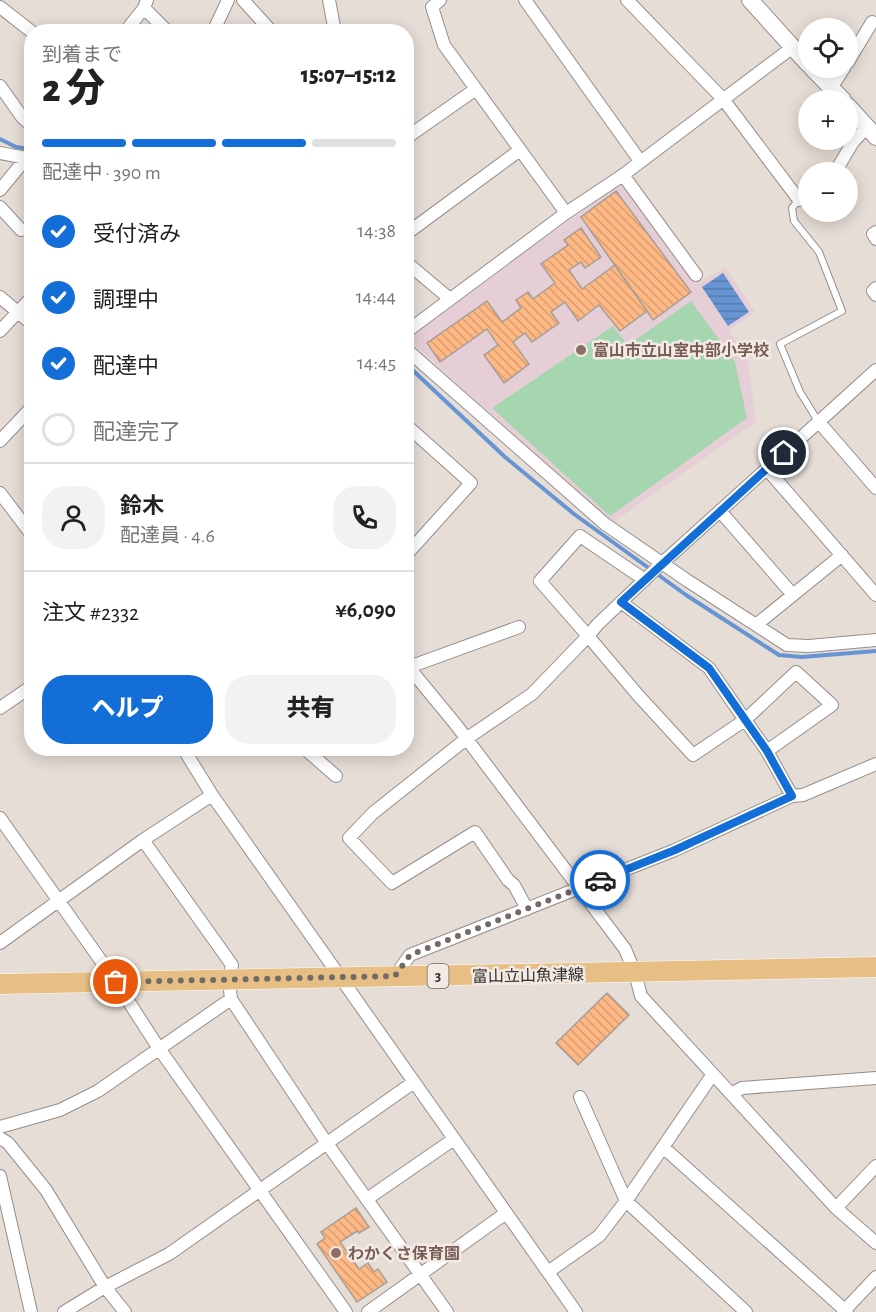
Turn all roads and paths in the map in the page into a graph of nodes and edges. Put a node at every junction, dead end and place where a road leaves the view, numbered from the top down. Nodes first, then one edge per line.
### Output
1 (228, 0) edge
2 (243, 0) edge
3 (329, 0) edge
4 (440, 0) edge
5 (627, 0) edge
6 (532, 2) edge
7 (758, 3) edge
8 (145, 4) edge
9 (0, 7) edge
10 (872, 22) dead end
11 (131, 24) edge
12 (161, 24) edge
13 (217, 24) edge
14 (266, 24) edge
15 (333, 24) edge
16 (24, 26) edge
17 (858, 45) edge
18 (793, 46) junction
19 (798, 52) edge
20 (822, 78) edge
21 (0, 86) edge
22 (476, 89) junction
23 (833, 90) edge
24 (723, 99) junction
25 (858, 117) edge
26 (24, 119) edge
27 (414, 132) edge
28 (872, 132) edge
29 (520, 150) junction
30 (0, 153) edge
31 (24, 155) edge
32 (640, 161) junction
33 (24, 162) edge
34 (841, 162) edge
35 (623, 175) junction
36 (798, 189) edge
37 (0, 190) edge
38 (798, 202) edge
39 (0, 207) edge
40 (566, 213) junction
41 (414, 228) edge
42 (21, 230) dead end
43 (876, 232) edge
44 (876, 239) edge
45 (414, 269) edge
46 (696, 275) dead end
47 (876, 288) edge
48 (876, 294) edge
49 (0, 297) edge
50 (450, 299) junction
51 (24, 306) edge
52 (18, 312) junction
53 (24, 317) edge
54 (414, 326) edge
55 (0, 331) edge
56 (414, 356) edge
57 (876, 370) edge
58 (24, 416) edge
59 (819, 422) junction
60 (414, 434) edge
61 (0, 441) edge
62 (767, 469) junction
63 (876, 488) edge
64 (0, 493) edge
65 (720, 511) junction
66 (24, 516) edge
67 (414, 546) edge
68 (842, 555) junction
69 (660, 565) junction
70 (646, 579) junction
71 (793, 595) junction
72 (876, 595) edge
73 (621, 602) junction
74 (756, 625) junction
75 (519, 627) dead end
76 (588, 636) junction
77 (876, 640) edge
78 (414, 664) edge
79 (414, 674) edge
80 (24, 692) edge
81 (0, 708) edge
82 (745, 720) junction
83 (466, 739) junction
84 (767, 751) junction
85 (188, 756) edge
86 (313, 756) edge
87 (876, 764) edge
88 (336, 776) dead end
89 (213, 795) junction
90 (792, 796) junction
91 (0, 818) edge
92 (143, 840) junction
93 (579, 889) junction
94 (57, 901) junction
95 (527, 909) junction
96 (0, 943) edge
97 (876, 967) edge
98 (635, 973) junction
99 (395, 976) junction
100 (341, 978) junction
101 (116, 982) junction
102 (0, 984) edge
103 (230, 989) junction
104 (159, 1047) junction
105 (713, 1074) junction
106 (876, 1078) edge
107 (414, 1082) junction
108 (731, 1094) junction
109 (580, 1097) dead end
110 (0, 1127) edge
111 (0, 1138) edge
112 (454, 1139) junction
113 (326, 1142) junction
114 (663, 1148) junction
115 (876, 1166) edge
116 (0, 1176) edge
117 (259, 1190) junction
118 (367, 1199) junction
119 (626, 1201) junction
120 (836, 1208) junction
121 (507, 1213) junction
122 (876, 1243) edge
123 (548, 1272) junction
124 (421, 1275) junction
125 (876, 1277) edge
126 (105, 1287) junction
127 (845, 1311) edge
128 (31, 1312) edge
129 (64, 1312) edge
130 (125, 1312) edge
131 (346, 1312) edge
132 (368, 1312) edge
133 (447, 1312) edge
134 (576, 1312) edge
135 (746, 1312) edge

1 - 13 street
2 - 14 street
3 - 15 street
4 - 22 street
5 - 24 street
6 - 32 street
7 - 18 main road
8 - 11 street
8 - 12 street
9 - 16 street
10 - 17 street
18 - 19 main road
18 - 24 street
20 - 23 main road
21 - 26 street
22 - 27 street
22 - 29 street
24 - 32 street
24 - 36 street
25 - 28 main road
28 - 34 street
29 - 40 street
29 - 41 street
30 - 31 street
32 - 35 street
33 - 37 street
35 - 40 street
35 - 46 street
38 - 59 lane
39 - 42 street
40 - 50 street
43 - 44 street
45 - 50 street
47 - 48 street
49 - 52 street
50 - 54 street
51 - 52 street
52 - 53 street
52 - 55 street
56 - 69 street
57 - 59 street
58 - 61 street
59 - 62 street
59 - 63 street
60 - 67 street
62 - 65 street
62 - 68 street
64 - 66 street
65 - 69 street
65 - 71 street
68 - 71 street
68 - 72 street
69 - 70 street
69 - 74 street
70 - 73 street
70 - 76 street
71 - 74 street
73 - 76 street
73 - 82 street
74 - 77 street
75 - 78 street
76 - 82 street
76 - 83 street
79 - 83 street
80 - 81 street
82 - 84 street
82 - 84 street
83 - 93 street
83 - 95 street
84 - 90 street
85 - 89 street
86 - 88 street
87 - 90 street
89 - 92 street
89 - 100 street
90 - 93 street
91 - 94 street
92 - 94 street
92 - 103 street
93 - 95 street
93 - 98 street
94 - 96 street
94 - 101 street
95 - 99 street
97 - 98 main road, 富山立山魚津線 / 3
98 - 99 main road, 富山立山魚津線 / 3
98 - 105 street
99 - 100 main road, 富山立山魚津線 / 3
100 - 103 main road, 富山立山魚津線 / 3
100 - 107 street
101 - 102 main road, 富山立山魚津線 / 3
101 - 103 main road, 富山立山魚津線 / 3
101 - 104 street
103 - 104 street
103 - 113 street
104 - 110 street
104 - 117 street
105 - 108 street
105 - 114 street
106 - 108 street
107 - 112 street
107 - 113 street
108 - 120 street
109 - 119 street
111 - 126 street
112 - 118 street
112 - 121 street
113 - 117 street
113 - 118 street
114 - 119 street
114 - 127 street
115 - 120 street
116 - 128 street
117 - 126 street
117 - 131 street
118 - 124 street
119 - 123 street
119 - 135 street
120 - 122 street
121 - 123 street
121 - 124 street
123 - 134 street
124 - 132 street
124 - 133 street
125 - 127 street
126 - 129 street
126 - 130 street

